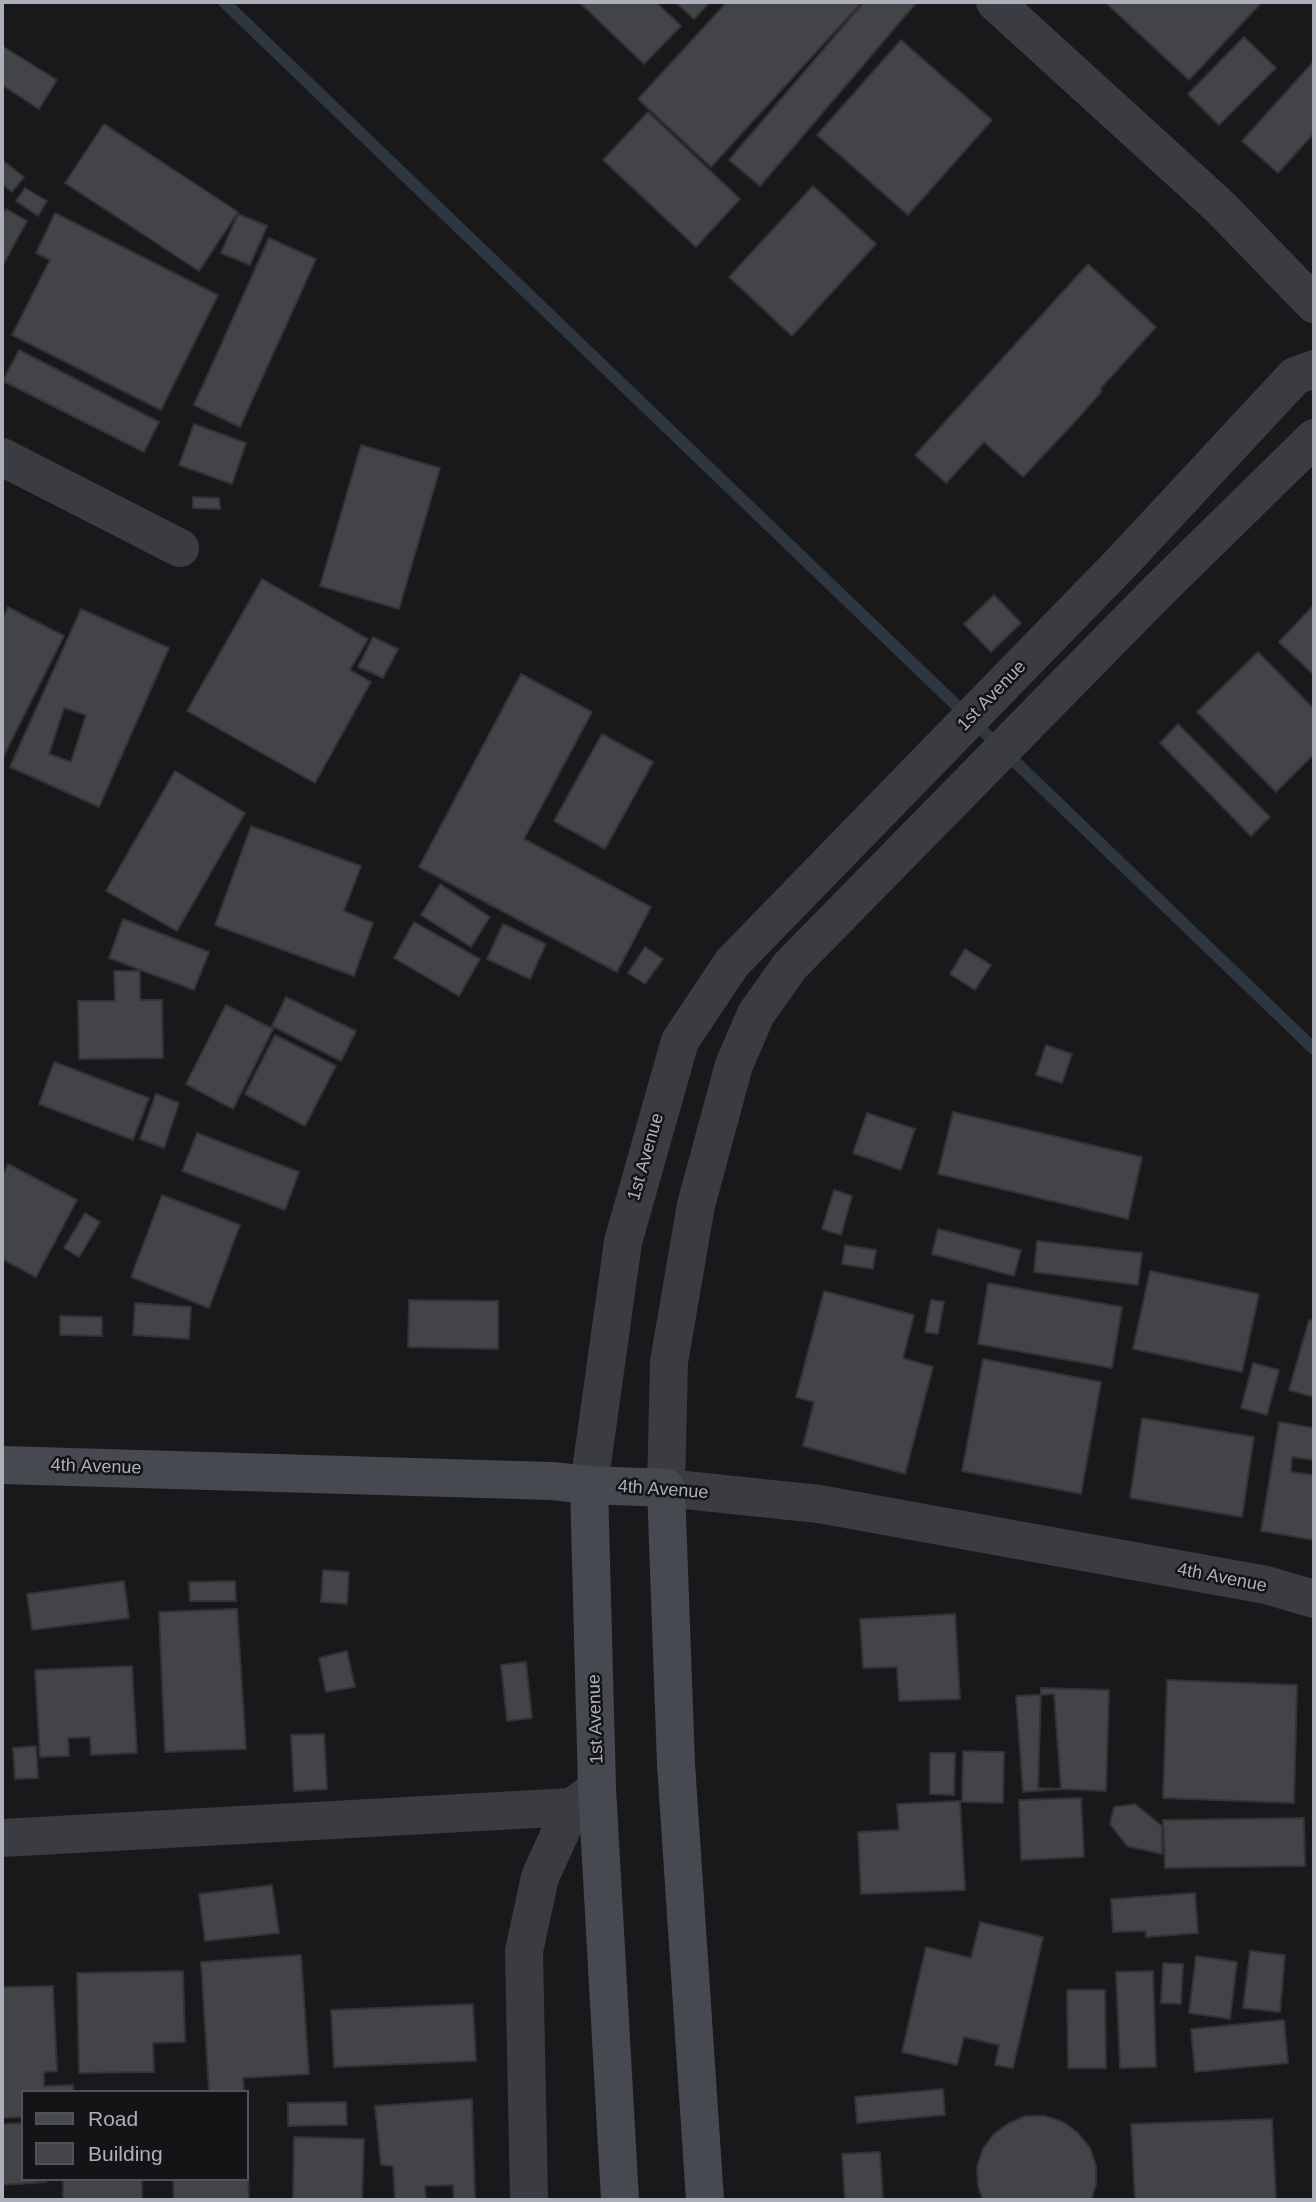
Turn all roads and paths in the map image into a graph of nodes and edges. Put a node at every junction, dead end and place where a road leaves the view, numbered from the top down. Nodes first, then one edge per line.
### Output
1 (995, 2) edge
2 (1314, 304) edge
3 (1314, 369) edge
4 (1314, 438) edge
5 (2, 457) edge
6 (180, 548) dead end
7 (2, 1465) edge
8 (589, 1485) junction
9 (666, 1488) junction
10 (1314, 1599) edge
11 (585, 1798) junction
12 (2, 1838) edge
13 (529, 2200) edge
14 (620, 2200) edge
15 (705, 2200) edge

1 - 2 street
3 - 8 street, 1st Avenue
4 - 9 street
5 - 6 street
7 - 8 main road, 4th Avenue
8 - 9 main road, 4th Avenue
8 - 11 main road, 1st Avenue
9 - 10 street, 4th Avenue
9 - 15 main road
11 - 12 street
11 - 13 street
11 - 14 main road, 1st Avenue

